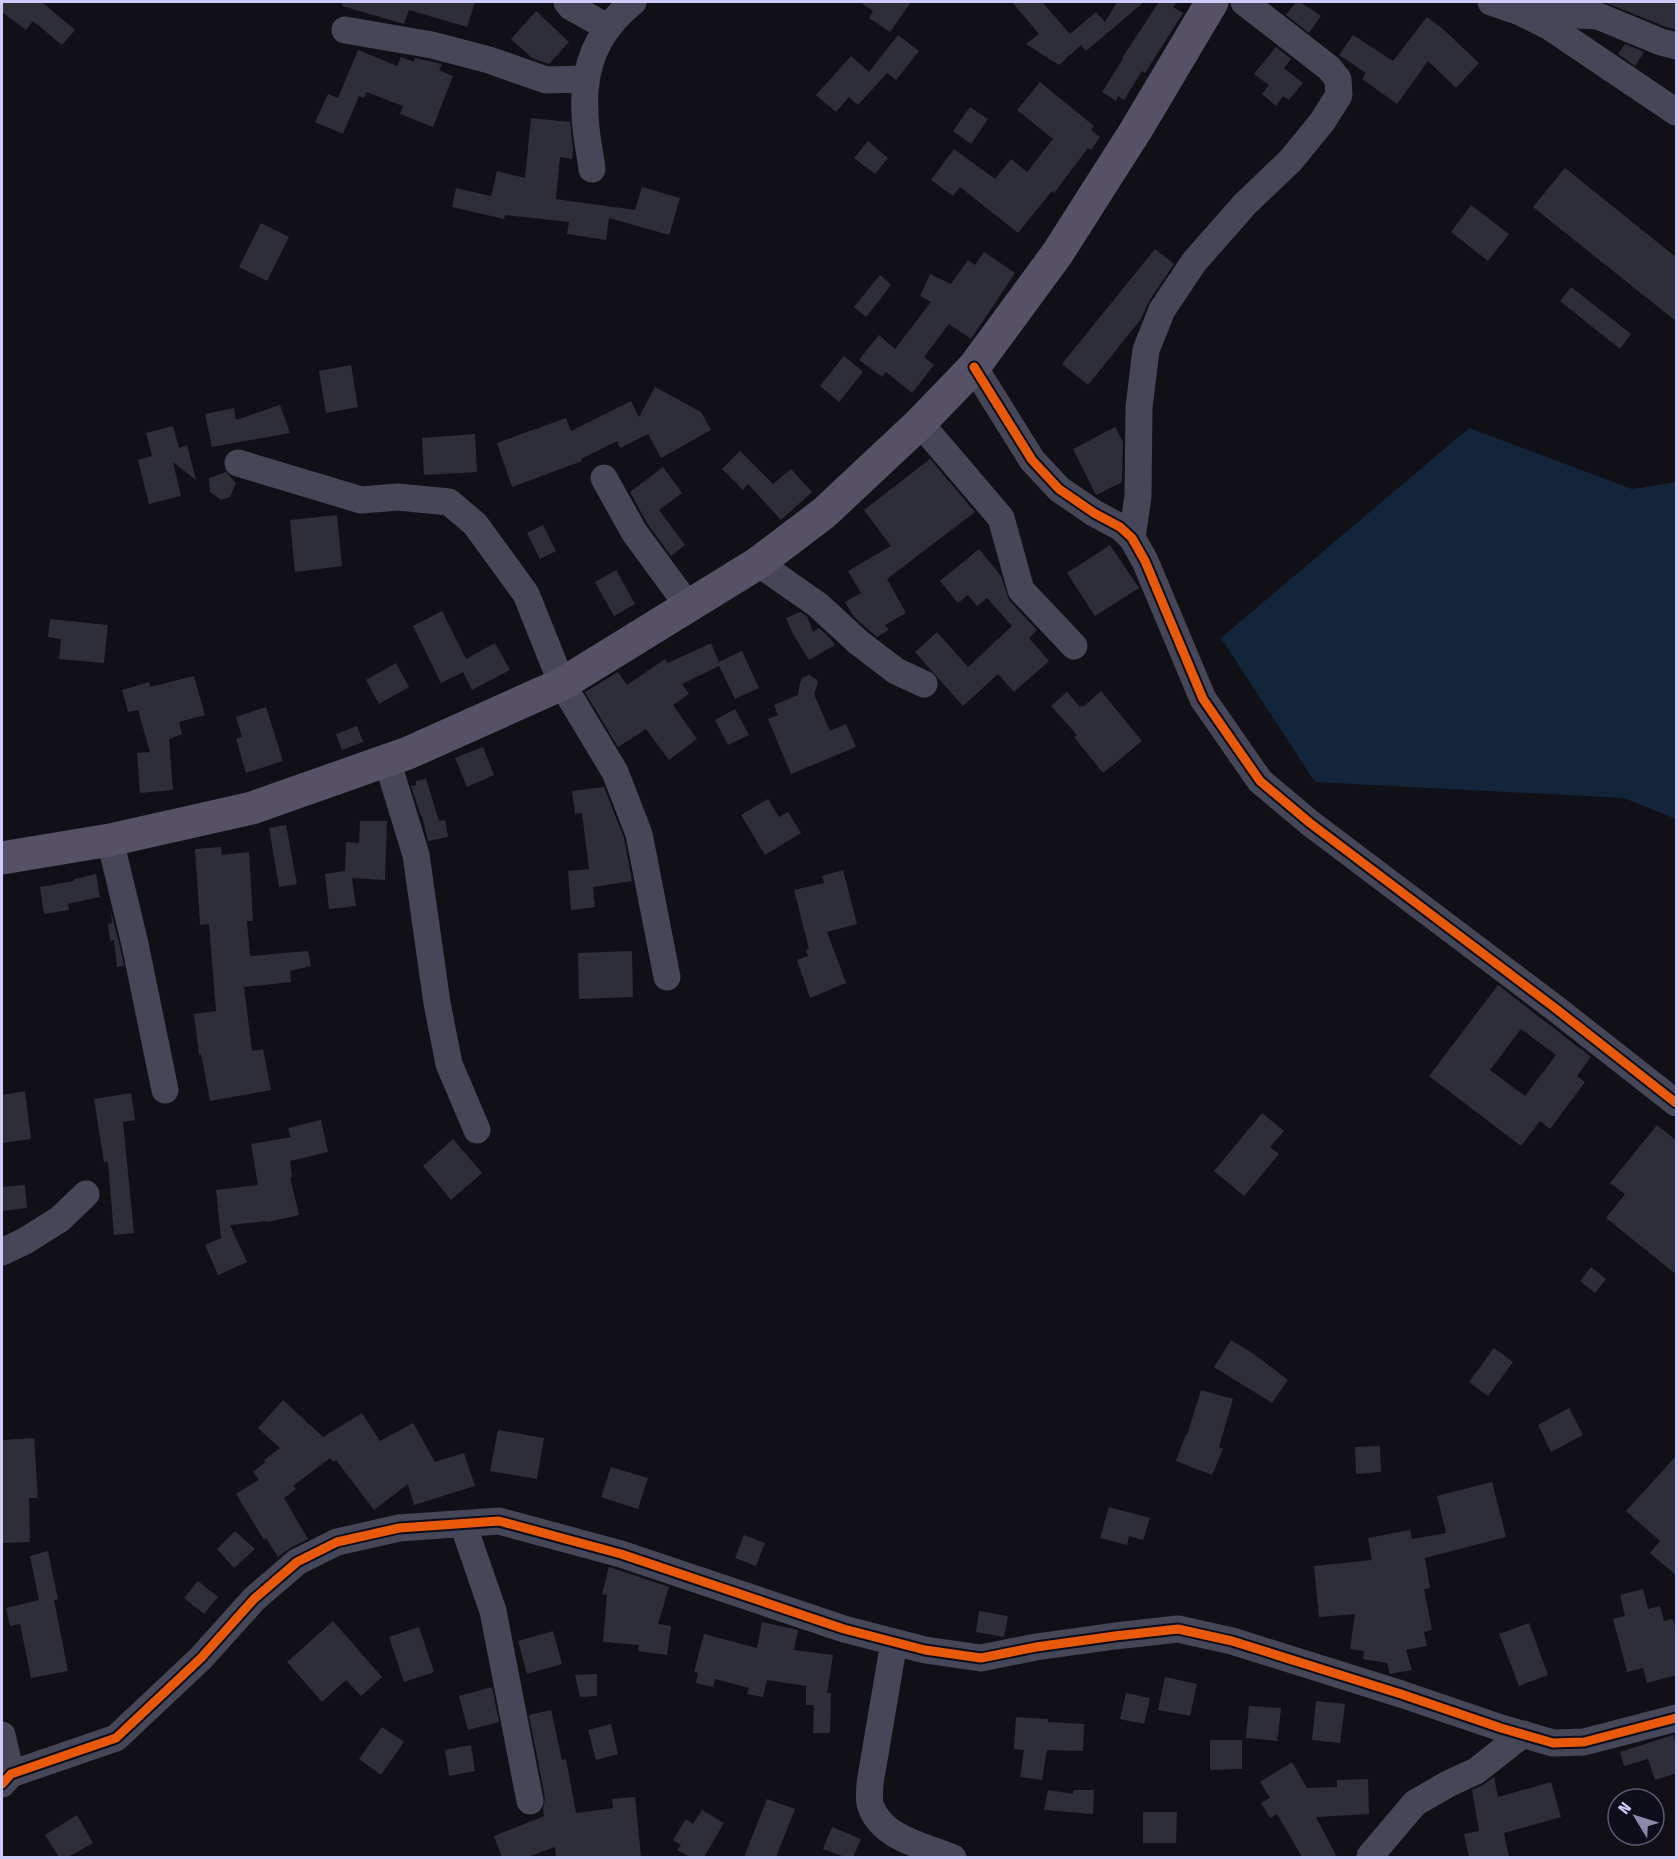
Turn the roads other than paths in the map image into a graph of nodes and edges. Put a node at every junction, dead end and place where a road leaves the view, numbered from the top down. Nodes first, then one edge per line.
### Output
1 (567, 2) edge
2 (633, 2) edge
3 (1212, 2) edge
4 (1244, 2) edge
5 (1491, 2) edge
6 (1520, 12) junction
7 (607, 27) junction
8 (345, 30) dead end
9 (1677, 46) edge
10 (586, 79) junction
11 (1677, 112) edge
12 (592, 170) dead end
13 (974, 367) junction
14 (920, 423) junction
15 (238, 463) dead end
16 (604, 478) dead end
17 (1132, 538) junction
18 (759, 563) junction
19 (689, 607) junction
20 (1074, 646) dead end
21 (562, 684) junction
22 (924, 684) dead end
23 (387, 760) junction
24 (110, 840) junction
25 (2, 858) edge
26 (667, 977) dead end
27 (165, 1090) dead end
28 (1677, 1103) edge
29 (477, 1130) dead end
30 (86, 1194) dead end
31 (2, 1252) edge
32 (464, 1524) junction
33 (894, 1642) junction
34 (1677, 1718) edge
35 (1523, 1734) junction
36 (2, 1735) edge
37 (6, 1779) edge
38 (530, 1802) dead end
39 (1370, 1856) edge
40 (953, 1857) edge

1 - 7 street
2 - 7 street
3 - 13 main road
4 - 17 street
5 - 6 street
6 - 9 street
6 - 11 street
7 - 10 street
8 - 10 street
10 - 12 street
13 - 14 main road
13 - 17 street
14 - 18 main road
14 - 20 street
15 - 21 street
16 - 19 street
17 - 28 street
18 - 19 main road
18 - 22 street
19 - 21 main road
21 - 23 main road
21 - 26 street
23 - 24 main road
23 - 29 street
24 - 25 main road
24 - 27 street
30 - 31 street
32 - 33 street
32 - 37 street
32 - 38 street
33 - 35 street
33 - 40 street
34 - 35 street
35 - 39 street
36 - 37 street

